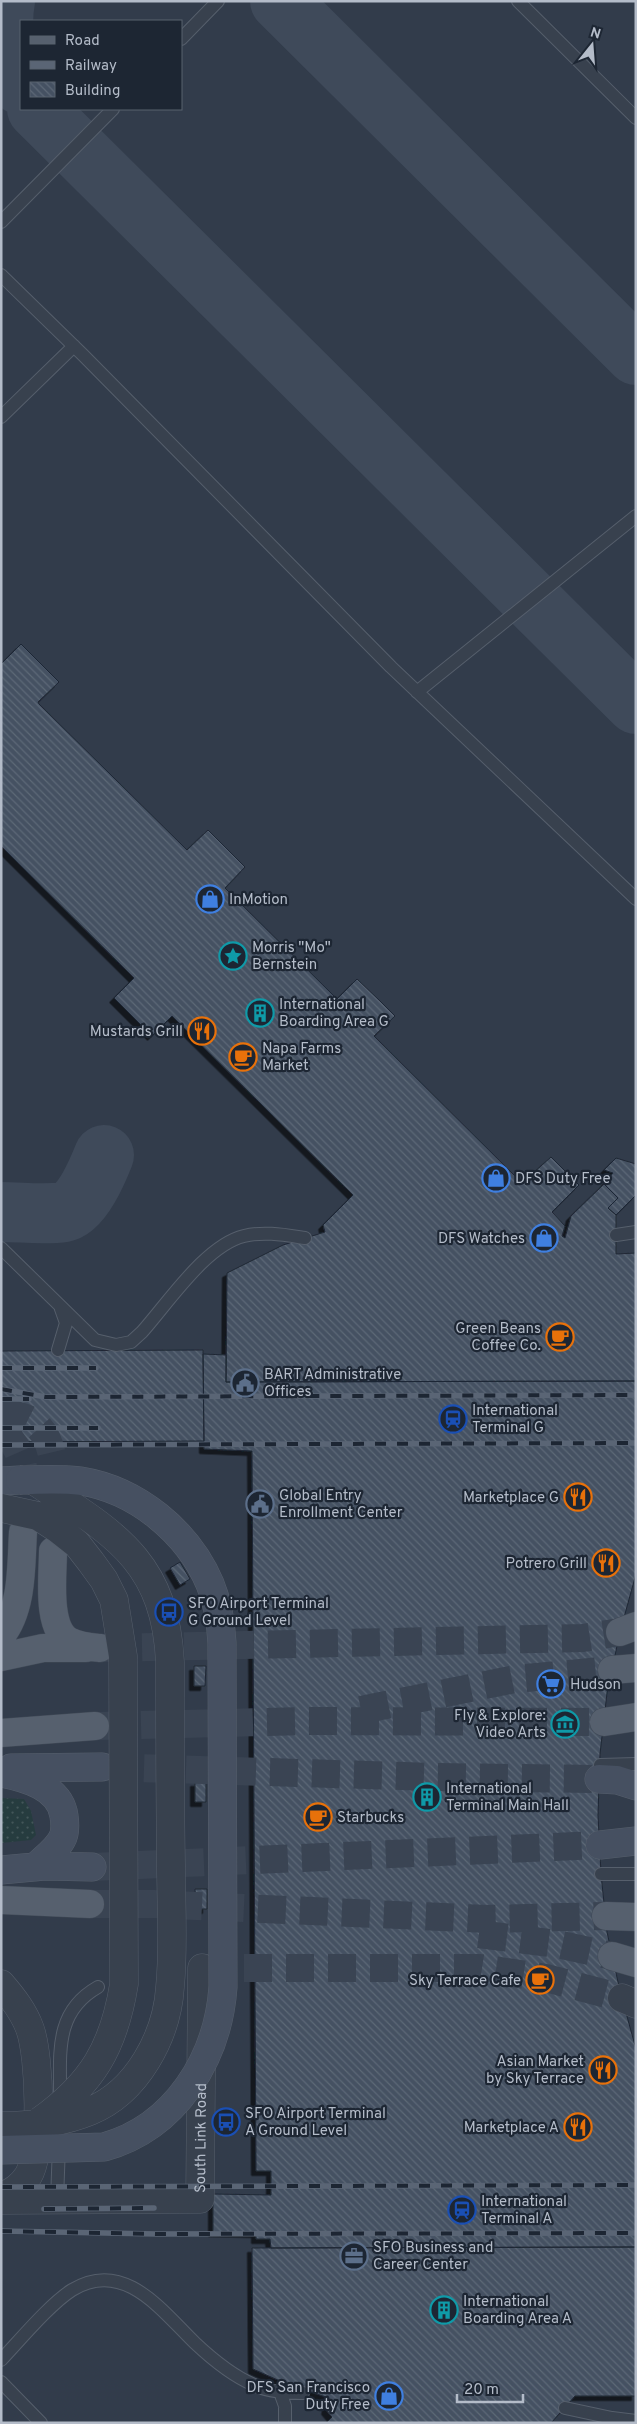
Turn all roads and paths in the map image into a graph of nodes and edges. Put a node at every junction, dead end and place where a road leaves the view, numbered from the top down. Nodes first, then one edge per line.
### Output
1 (218, 1) edge
2 (518, 1) edge
3 (182, 38) edge
4 (111, 110) edge
5 (636, 118) edge
6 (1, 222) edge
7 (1, 275) edge
8 (74, 346) junction
9 (1, 417) edge
10 (636, 516) edge
11 (417, 692) junction
12 (636, 899) edge
13 (636, 1232) edge
14 (616, 1235) dead end
15 (305, 1238) dead end
16 (1, 1248) edge
17 (60, 1307) junction
18 (58, 1350) dead end
19 (33, 1480) junction
20 (1, 1481) edge
21 (1, 1508) edge
22 (23, 1532) tunnel mouth
23 (54, 1551) dead end
24 (1, 1636) edge
25 (1, 1656) edge
26 (634, 1719) edge
27 (604, 1722) tunnel mouth
28 (95, 1726) tunnel mouth
29 (1, 1733) edge
30 (102, 1767) tunnel mouth
31 (1, 1768) edge
32 (1, 1773) edge
33 (634, 1842) edge
34 (600, 1845) tunnel mouth
35 (36, 1867) junction
36 (92, 1867) tunnel mouth
37 (1, 1870) edge
38 (600, 1874) dead end
39 (636, 1874) edge
40 (1, 1900) edge
41 (90, 1904) tunnel mouth
42 (606, 1916) tunnel mouth
43 (636, 1917) edge
44 (202, 1968) dead end
45 (1, 1984) edge
46 (98, 1988) dead end
47 (1, 2127) edge
48 (1, 2150) edge
49 (35, 2159) junction
50 (1, 2198) edge
51 (57, 2200) junction
52 (1, 2360) edge
53 (1, 2382) edge
54 (280, 2392) junction
55 (303, 2393) dead end
56 (565, 2408) dead end
57 (636, 2421) edge
58 (41, 2423) edge
59 (285, 2423) edge

1 - 3 lane
2 - 5 lane
4 - 6 lane
7 - 8 lane
8 - 9 lane
8 - 11 lane
10 - 11 lane
11 - 12 lane
13 - 14 lane
15 - 17 lane
16 - 17 lane
17 - 18 lane
19 - 20 main road, bridge
19 - 47 street, bridge
19 - 48 main road, bridge
21 - 47 street, bridge
22 - 24 main road
23 - 25 main road
26 - 27 main road
28 - 29 main road
30 - 31 main road
32 - 35 main road
33 - 34 main road
35 - 36 main road
35 - 37 main road
38 - 39 lane
40 - 41 main road
42 - 43 main road
44 - 51 street, South Link Road
45 - 49 street, South Link Road
46 - 51 lane
49 - 50 street, South Link Road
49 - 51 street
50 - 51 street, South Link Road
52 - 54 lane
53 - 58 lane
54 - 55 lane
54 - 59 lane
56 - 57 lane

